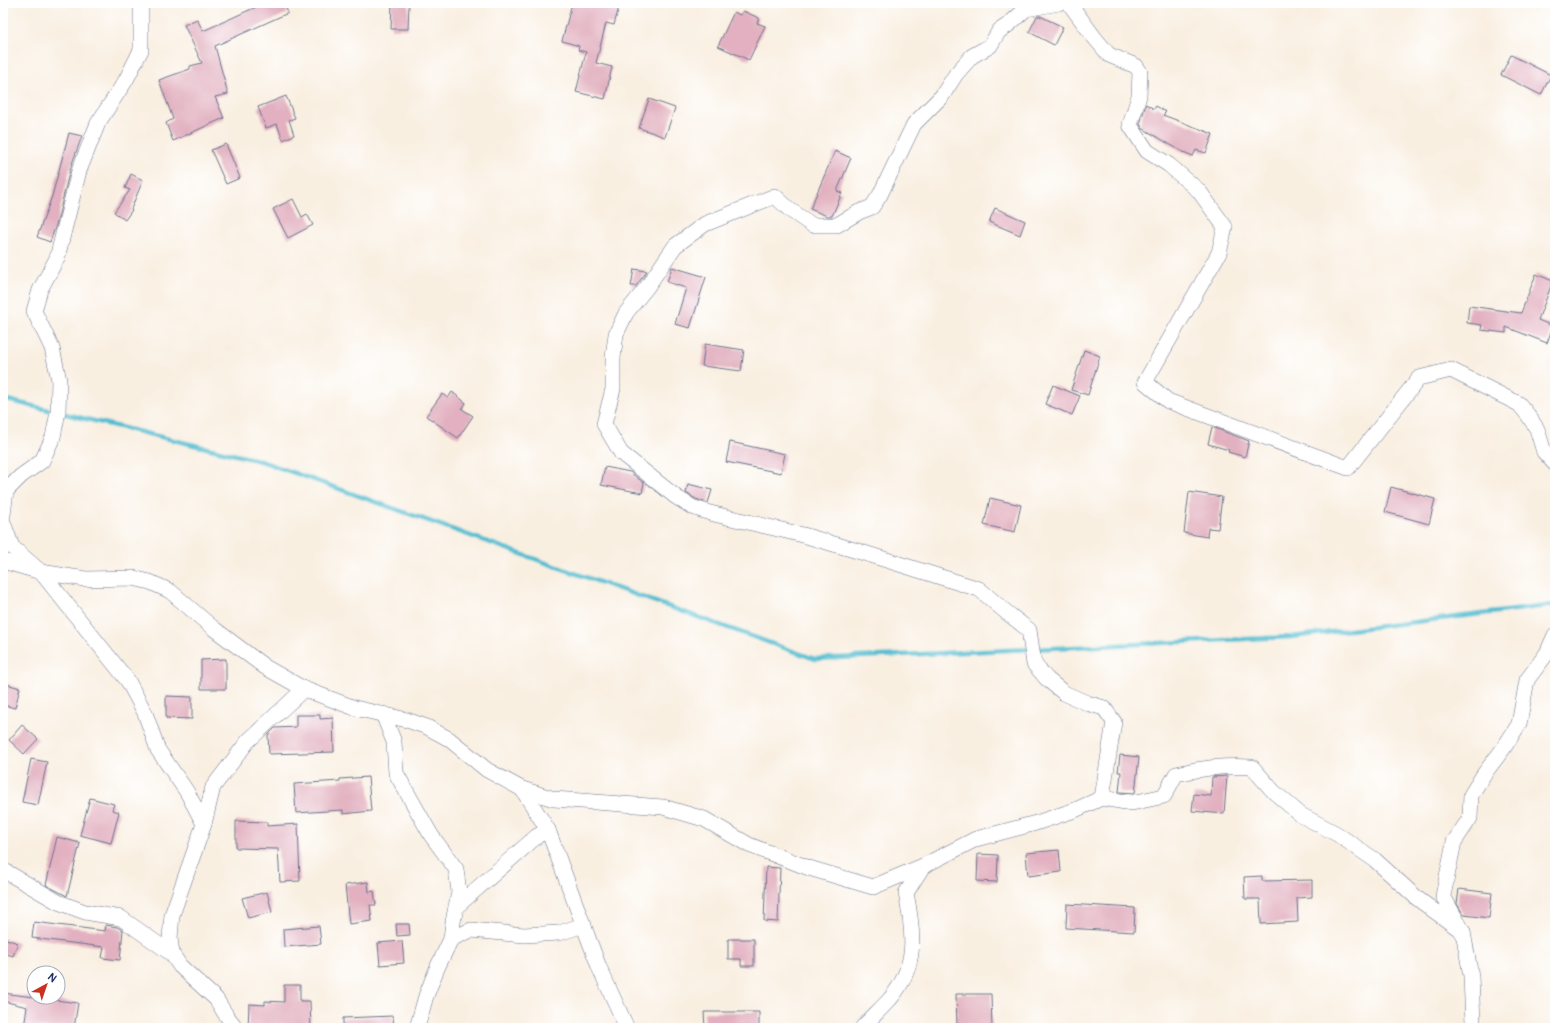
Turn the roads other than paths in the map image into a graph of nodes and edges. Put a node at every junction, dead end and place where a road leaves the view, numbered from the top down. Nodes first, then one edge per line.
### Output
1 (141, 3) edge
2 (1059, 3) edge
3 (1069, 3) edge
4 (1555, 464) edge
5 (3, 514) edge
6 (3, 522) edge
7 (3, 561) edge
8 (41, 572) junction
9 (1555, 635) edge
10 (304, 689) junction
11 (383, 714) junction
12 (522, 789) junction
13 (1102, 798) junction
14 (204, 824) junction
15 (548, 830) junction
16 (923, 866) junction
17 (3, 870) edge
18 (456, 907) junction
19 (584, 925) junction
20 (1463, 932) junction
21 (451, 939) junction
22 (172, 954) junction
23 (236, 1028) edge
24 (417, 1028) edge
25 (627, 1028) edge
26 (862, 1028) edge
27 (1472, 1028) edge

1 - 5 street
2 - 13 street
3 - 4 street
6 - 8 street
7 - 8 street
8 - 10 street
8 - 14 street
9 - 20 street
10 - 11 street
10 - 14 street
11 - 12 street
11 - 18 street
12 - 15 street
12 - 16 street
13 - 16 street
13 - 20 street
14 - 22 street
15 - 18 street
15 - 19 street
16 - 26 street
17 - 22 street
18 - 21 street
19 - 21 street
19 - 25 street
20 - 27 street
21 - 24 street
22 - 23 street

